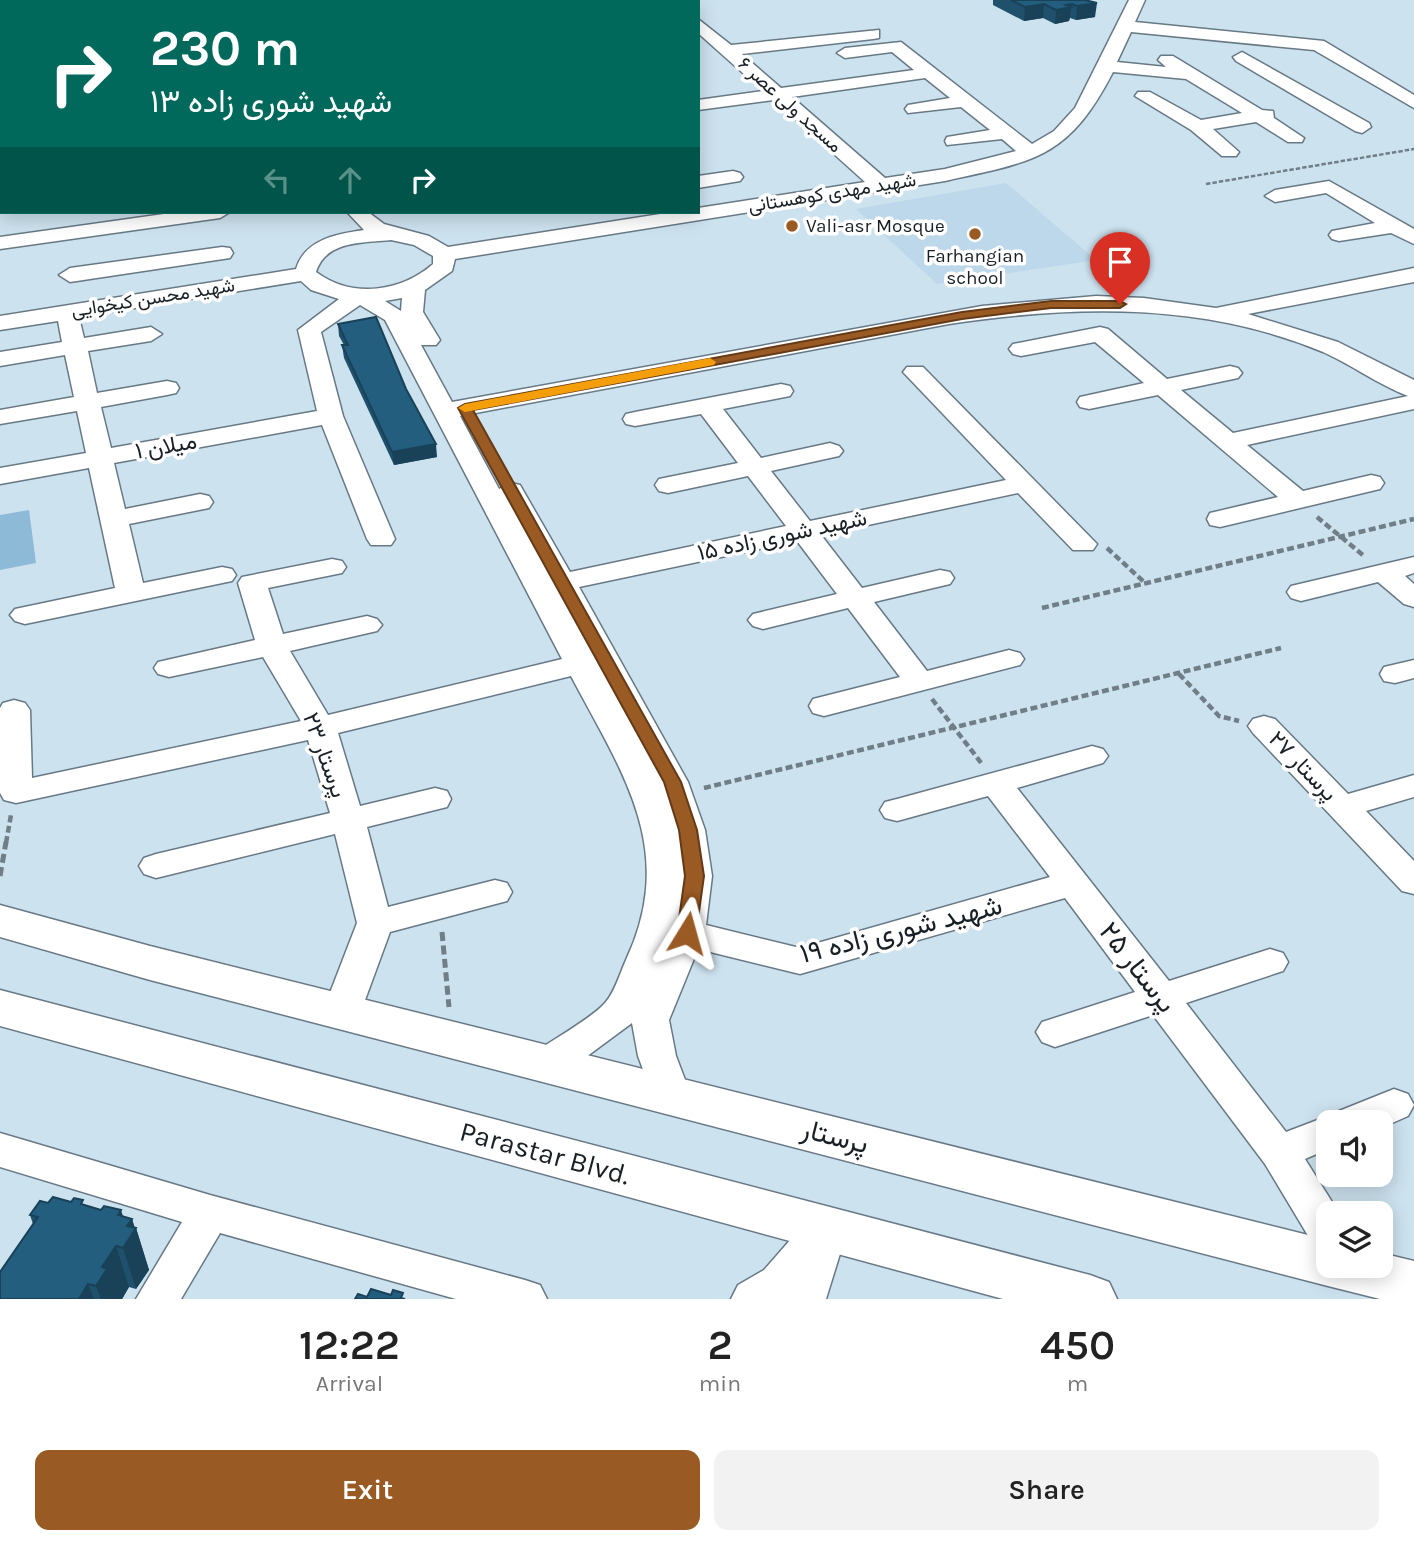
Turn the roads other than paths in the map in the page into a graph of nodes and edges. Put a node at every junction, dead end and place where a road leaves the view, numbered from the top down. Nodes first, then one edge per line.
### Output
1 (1137, 0) edge
2 (700, 26) edge
3 (1125, 26) junction
4 (895, 46) junction
5 (728, 50) junction
6 (845, 53) dead end
7 (1242, 57) dead end
8 (1167, 60) dead end
9 (1104, 66) junction
10 (927, 74) junction
11 (1190, 74) junction
12 (775, 94) junction
13 (1144, 96) dead end
14 (965, 102) junction
15 (1414, 103) edge
16 (700, 105) edge
17 (1329, 107) junction
18 (914, 109) dead end
19 (1259, 116) junction
20 (1198, 126) junction
21 (1362, 127) dead end
22 (1006, 133) junction
23 (1296, 138) dead end
24 (954, 141) dead end
25 (1030, 152) junction
26 (1229, 152) dead end
27 (733, 177) dead end
28 (700, 182) edge
29 (881, 185) junction
30 (1276, 196) dead end
31 (702, 209) edge
32 (191, 214) edge
33 (337, 214) edge
34 (359, 214) edge
35 (673, 214) edge
36 (134, 218) edge
37 (1395, 226) junction
38 (389, 234) junction
39 (1339, 235) dead end
40 (1414, 238) edge
41 (338, 242) junction
42 (0, 243) edge
43 (222, 253) dead end
44 (444, 254) junction
45 (149, 264) junction
46 (305, 274) junction
47 (70, 275) dead end
48 (1414, 275) edge
49 (414, 287) junction
50 (360, 295) junction
51 (67, 312) junction
52 (1213, 314) junction
53 (0, 323) edge
54 (150, 334) dead end
55 (75, 346) junction
56 (1021, 349) dead end
57 (0, 359) edge
58 (915, 372) dead end
59 (1230, 373) dead end
60 (1163, 387) junction
61 (167, 388) dead end
62 (1414, 390) edge
63 (781, 391) dead end
64 (88, 402) junction
65 (1089, 402) dead end
66 (1414, 402) edge
67 (707, 405) junction
68 (455, 409) junction
69 (331, 416) junction
70 (0, 417) edge
71 (635, 419) dead end
72 (1228, 442) junction
73 (830, 451) dead end
74 (100, 457) junction
75 (754, 467) junction
76 (0, 475) edge
77 (1371, 483) dead end
78 (1024, 484) junction
79 (668, 485) dead end
80 (1298, 501) junction
81 (201, 502) dead end
82 (114, 519) junction
83 (1220, 519) dead end
84 (803, 531) junction
85 (381, 539) dead end
86 (1083, 544) road end
87 (1414, 565) edge
88 (332, 567) dead end
89 (1383, 572) junction
90 (222, 575) dead end
91 (940, 578) dead end
92 (550, 585) junction
93 (1301, 592) dead end
94 (131, 594) junction
95 (855, 598) junction
96 (1414, 598) edge
97 (25, 615) dead end
98 (763, 620) dead end
99 (367, 625) dead end
100 (272, 646) junction
101 (1009, 659) dead end
102 (581, 664) junction
103 (169, 668) dead end
104 (919, 681) junction
105 (824, 706) dead end
106 (14, 710) dead end
107 (1264, 726) road end
108 (320, 727) junction
109 (1093, 756) dead end
110 (996, 783) junction
111 (1414, 786) edge
112 (435, 799) dead end
113 (1342, 807) junction
114 (897, 810) dead end
115 (348, 819) junction
116 (156, 866) dead end
117 (1414, 882) edge
118 (1073, 883) junction
119 (495, 892) dead end
120 (0, 921) edge
121 (374, 923) junction
122 (687, 933) junction
123 (1270, 962) dead end
124 (1161, 998) junction
125 (0, 1008) edge
126 (342, 1011) junction
127 (1055, 1032) dead end
128 (549, 1063) junction
129 (670, 1093) junction
130 (1394, 1105) dead end
131 (1382, 1110) edge
132 (1316, 1137) edge
133 (0, 1150) edge
134 (1279, 1152) junction
135 (210, 1213) junction
136 (1316, 1218) edge
137 (827, 1228) junction
138 (1316, 1253) edge
139 (1393, 1277) edge
140 (1414, 1284) edge
141 (158, 1299) edge
142 (525, 1299) edge
143 (753, 1299) edge
144 (804, 1299) edge
145 (1090, 1299) edge

1 - 3 street, شهید مهدی کوهستانی
2 - 5 street, مسجد ولی عصر ۶
3 - 9 street, شهید مهدی کوهستانی
3 - 15 street
4 - 5 street
4 - 6 street
4 - 10 street
5 - 12 street, مسجد ولی عصر ۶
7 - 17 street
8 - 11 street
9 - 11 street
9 - 25 street, شهید مهدی کوهستانی
10 - 12 street
10 - 14 street
11 - 19 street
12 - 16 street
12 - 29 street, مسجد ولی عصر ۶
13 - 20 street
14 - 18 street
14 - 22 street
17 - 19 street
17 - 21 street
19 - 20 street
19 - 23 street
20 - 26 street
22 - 24 street
22 - 25 street
25 - 29 street, شهید مهدی کوهستانی
27 - 28 street
29 - 31 street, شهید مهدی کوهستانی
30 - 37 street
32 - 36 street
33 - 41 street
34 - 38 street
35 - 44 street, شهید مهدی کوهستانی
36 - 42 street
36 - 45 street
37 - 39 street
37 - 40 street
38 - 41 street
38 - 44 street
41 - 46 street
43 - 45 street
44 - 49 street
45 - 47 street
46 - 50 street
46 - 51 street, شهید محسن کیخوایی
48 - 52 street
49 - 50 street
49 - 68 street
50 - 68 street
50 - 69 street
51 - 53 street, شهید محسن کیخوایی
51 - 55 street
52 - 62 street
52 - 68 street
54 - 55 street
55 - 57 street
55 - 64 street
56 - 60 street
58 - 78 street
59 - 60 street
60 - 65 street
60 - 72 street
61 - 64 street
63 - 67 street
64 - 70 street
64 - 74 street
66 - 72 street
67 - 71 street
67 - 75 street
68 - 92 street
69 - 74 street, میلان ۱
69 - 85 street
72 - 80 street
73 - 75 street
74 - 76 street, میلان ۱
74 - 82 street
75 - 79 street
75 - 84 street
77 - 80 street
78 - 84 street, شهید شوری زاده ۱۵
78 - 86 street
80 - 83 street
81 - 82 street
82 - 94 street
84 - 92 street, شهید شوری زاده ۱۵
84 - 95 street
87 - 89 street
88 - 100 street, پرستار ۲۳
89 - 93 street
89 - 96 street
90 - 94 street
91 - 95 street
92 - 102 street
92 - 122 street
94 - 97 street
95 - 98 street
95 - 104 street
99 - 100 street
100 - 103 street
100 - 108 street, پرستار ۲۳
101 - 104 street
102 - 108 street
102 - 128 street
104 - 105 street
106 - 108 street
107 - 113 street, پرستار ۲۷
108 - 115 street, پرستار ۲۳
109 - 110 street
110 - 114 street
110 - 118 street, پرستار ۲۵
111 - 113 street
112 - 115 street
113 - 117 street, پرستار ۲۷
115 - 116 street
115 - 121 street, پرستار ۲۳
118 - 122 street, شهید شوری زاده ۱۹
118 - 124 street, پرستار ۲۵
119 - 121 street
120 - 126 main road
121 - 126 street
122 - 129 street
123 - 124 street
124 - 127 street
124 - 134 street, پرستار ۲۵
125 - 137 main road, Parastar Blvd.
126 - 128 main road, پرستار
128 - 129 main road, پرستار
129 - 138 main road, پرستار
130 - 131 street
132 - 134 street
133 - 135 street
134 - 136 street, پرستار ۲۵
135 - 141 street
135 - 142 street
137 - 143 street
137 - 144 street
137 - 145 main road, Parastar Blvd.
139 - 140 main road, پرستار

